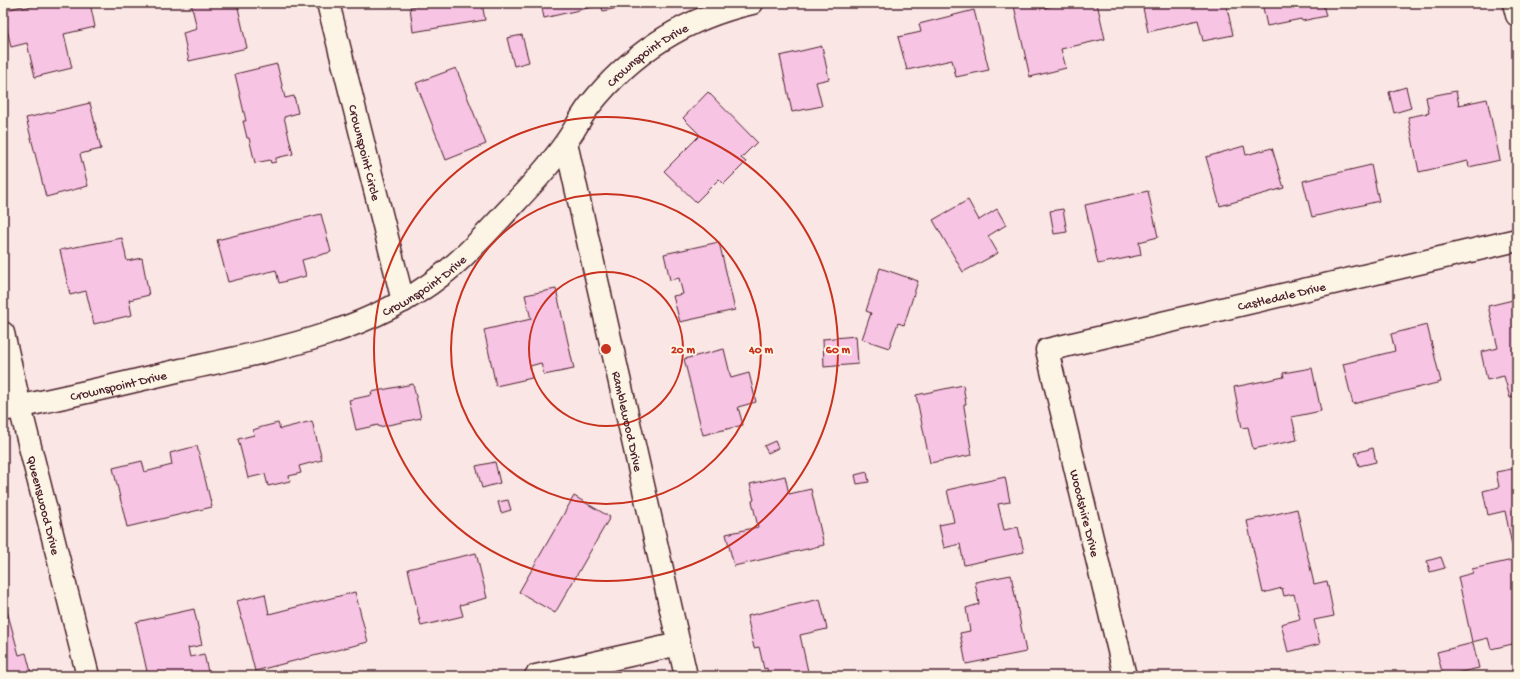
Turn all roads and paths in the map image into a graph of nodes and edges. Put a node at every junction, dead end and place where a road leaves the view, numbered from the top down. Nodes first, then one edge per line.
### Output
1 (328, 3) edge
2 (752, 3) edge
3 (1514, 3) edge
4 (710, 8) edge
5 (1517, 15) edge
6 (566, 143) junction
7 (1517, 240) edge
8 (403, 302) junction
9 (3, 333) edge
10 (1047, 350) joint
11 (11, 408) edge
12 (679, 644) junction
13 (88, 676) edge
14 (536, 676) edge
15 (686, 676) edge
16 (1125, 676) edge

1 - 8 street, Crownspoint Circle
2 - 4 street, Crownspoint Drive
3 - 5 street
4 - 6 street, Crownspoint Drive
6 - 8 street, Crownspoint Drive
6 - 12 street, Ramblewood Drive
7 - 10 street, Castledale Drive
8 - 11 street, Crownspoint Drive
9 - 11 street, Queenswood Drive
10 - 16 street, Woodshire Drive
11 - 13 street, Queenswood Drive
12 - 14 street
12 - 15 street, Ramblewood Drive

